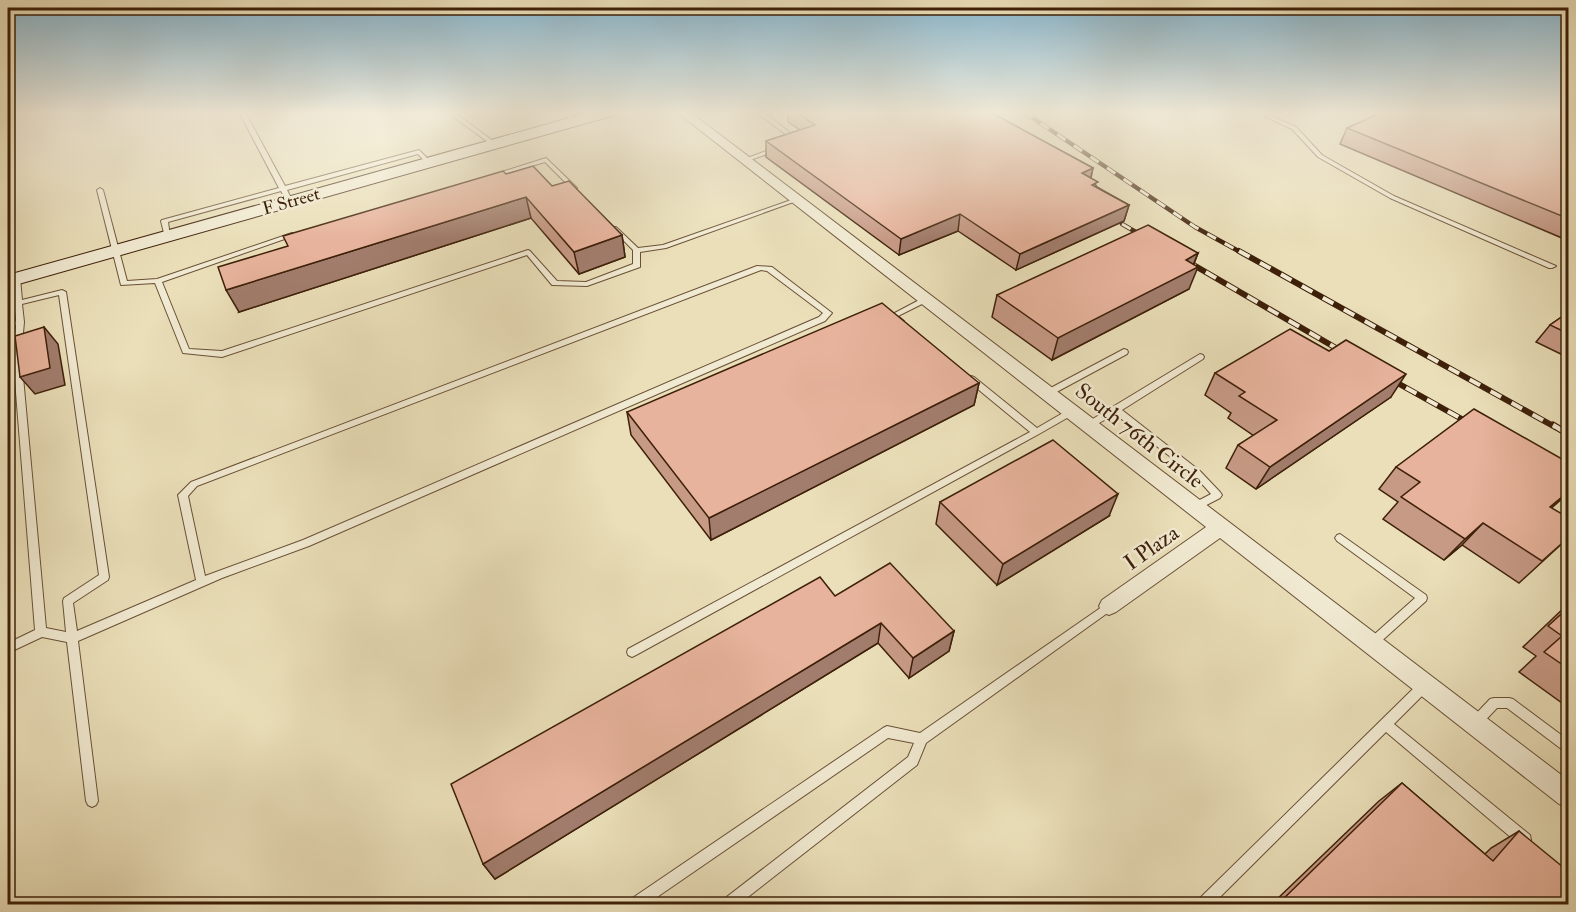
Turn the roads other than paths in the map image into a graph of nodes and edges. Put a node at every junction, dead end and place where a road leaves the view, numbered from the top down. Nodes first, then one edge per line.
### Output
1 (265, 155) edge
2 (458, 155) edge
3 (738, 155) edge
4 (761, 155) edge
5 (1319, 155) edge
6 (745, 160) junction
7 (489, 177) edge
8 (100, 190) dead end
9 (579, 193) edge
10 (286, 195) junction
11 (796, 200) junction
12 (611, 226) edge
13 (308, 230) edge
14 (117, 250) junction
15 (636, 250) junction
16 (1552, 266) dead end
17 (12, 279) edge
18 (158, 281) junction
19 (926, 300) junction
20 (18, 302) junction
21 (8, 304) edge
22 (20, 322) junction
23 (8, 325) edge
24 (911, 330) edge
25 (1124, 352) dead end
26 (1200, 357) dead end
27 (18, 368) junction
28 (8, 371) edge
29 (964, 374) edge
30 (1048, 393) junction
31 (1116, 410) junction
32 (1071, 412) junction
33 (1089, 425) junction
34 (1036, 432) junction
35 (1195, 507) junction
36 (1221, 527) junction
37 (1340, 538) dead end
38 (201, 582) junction
39 (1109, 606) joint
40 (41, 632) junction
41 (73, 638) junction
42 (1372, 643) junction
43 (8, 648) edge
44 (632, 652) dead end
45 (1425, 685) junction
46 (1475, 723) junction
47 (1385, 724) junction
48 (921, 740) junction
49 (1569, 747) edge
50 (1569, 795) edge
51 (92, 801) dead end
52 (1532, 846) edge
53 (636, 904) edge
54 (729, 904) edge
55 (1204, 904) edge

1 - 10 lane
2 - 10 street, F Street
3 - 6 street, South 76th Circle
4 - 6 lane
5 - 16 lane
6 - 11 street, South 76th Circle
7 - 9 lane
8 - 14 lane
10 - 14 street, F Street
11 - 15 lane
11 - 19 street, South 76th Circle
12 - 15 lane
13 - 18 lane
14 - 17 street, F Street
14 - 18 lane
15 - 18 lane
17 - 20 lane
19 - 24 lane
19 - 30 street, South 76th Circle
20 - 21 lane
20 - 22 lane
20 - 41 lane
22 - 23 lane
22 - 27 lane
25 - 30 lane
26 - 31 lane
27 - 28 lane
27 - 40 lane
29 - 34 lane
30 - 32 street, South 76th Circle
31 - 33 lane
31 - 35 lane
32 - 33 street, South 76th Circle
32 - 34 lane
33 - 35 street, South 76th Circle
34 - 44 lane
35 - 36 street, South 76th Circle
36 - 39 street, I Plaza
36 - 42 street, South 76th Circle
37 - 42 lane
38 - 38 lane
38 - 41 lane
39 - 48 lane
40 - 41 lane
40 - 43 lane
41 - 51 lane
42 - 45 street, South 76th Circle
45 - 46 street, South 76th Circle
45 - 47 lane
46 - 49 lane
46 - 50 street, South 76th Circle
47 - 52 lane
47 - 55 lane
48 - 53 lane
48 - 54 lane

